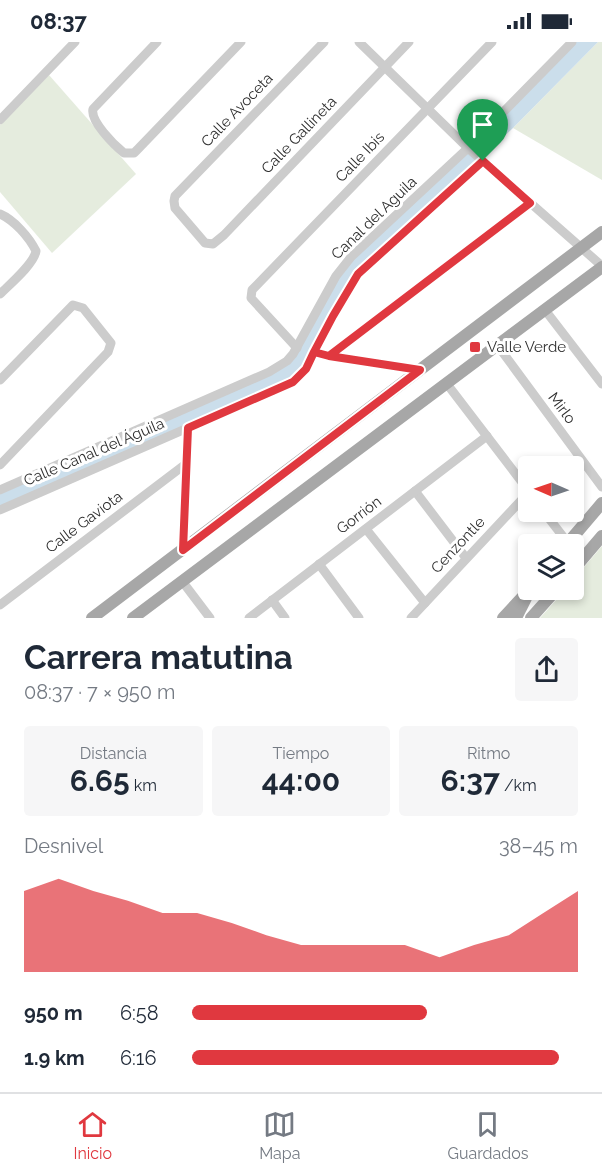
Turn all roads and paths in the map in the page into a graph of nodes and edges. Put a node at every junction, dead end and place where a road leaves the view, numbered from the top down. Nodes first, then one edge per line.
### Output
1 (75, 42) edge
2 (158, 42) edge
3 (241, 42) edge
4 (324, 42) edge
5 (359, 42) edge
6 (409, 42) edge
7 (492, 42) edge
8 (572, 42) edge
9 (385, 67) junction
10 (428, 109) junction
11 (0, 120) edge
12 (470, 150) junction
13 (482, 160) junction
14 (530, 203) junction
15 (4, 216) edge
16 (602, 232) edge
17 (209, 244) joint
18 (581, 248) junction
19 (602, 266) edge
20 (0, 294) edge
21 (545, 310) junction
22 (498, 346) junction
23 (297, 348) junction
24 (314, 352) junction
25 (329, 356) junction
26 (420, 370) junction
27 (0, 380) edge
28 (447, 384) junction
29 (602, 384) edge
30 (188, 428) junction
31 (487, 436) junction
32 (187, 463) junction
33 (0, 465) edge
34 (518, 478) edge
35 (602, 487) edge
36 (0, 489) edge
37 (415, 491) junction
38 (518, 502) edge
39 (602, 503) edge
40 (0, 510) edge
41 (366, 529) junction
42 (576, 534) edge
43 (602, 536) edge
44 (183, 550) junction
45 (584, 557) edge
46 (466, 558) junction
47 (319, 564) junction
48 (182, 581) junction
49 (272, 600) junction
50 (519, 600) edge
51 (525, 600) edge
52 (547, 600) edge
53 (425, 603) junction
54 (0, 605) edge
55 (92, 618) edge
56 (133, 618) edge
57 (210, 618) edge
58 (249, 618) edge
59 (285, 618) edge
60 (359, 618) edge
61 (411, 618) edge
62 (503, 618) edge
63 (516, 618) edge
64 (531, 618) edge

1 - 11 street
2 - 3 street
4 - 17 street, Calle Avoceta
5 - 9 street
6 - 9 street, Calle Gallineta
7 - 10 street, Calle Ibis
8 - 12 street, Canal del Aguila
9 - 10 street
9 - 17 street, Calle Gallineta
10 - 12 street
10 - 23 street, Calle Ibis
12 - 13 street
12 - 23 street, Canal del Aguila
13 - 14 street
13 - 24 street, Calle Canal del Águila
14 - 18 street
14 - 25 street
15 - 20 street
16 - 18 main road
18 - 19 street
18 - 26 main road
19 - 21 main road
21 - 22 main road
21 - 29 street
22 - 28 main road
22 - 35 street, Mirlo
23 - 36 street, Canal del Aguila
24 - 25 street
24 - 30 street, Calle Canal del Águila
25 - 26 street
26 - 44 main road
27 - 33 street
28 - 31 street
28 - 48 main road
30 - 32 street
30 - 40 street, Calle Canal del Águila
31 - 34 street
31 - 37 street, Gorrión
32 - 44 street
32 - 54 street, Calle Gaviota
37 - 41 street, Gorrión
37 - 46 street
38 - 46 street, Cenzontle
39 - 42 main road
41 - 47 street, Gorrión
41 - 53 street
43 - 45 main road
44 - 55 main road
46 - 53 street, Cenzontle
47 - 49 street, Gorrión
47 - 60 street
48 - 56 main road
48 - 57 street
49 - 58 street, Gorrión
49 - 59 street
50 - 62 main road
51 - 63 main road
52 - 64 main road
53 - 61 street, Cenzontle

